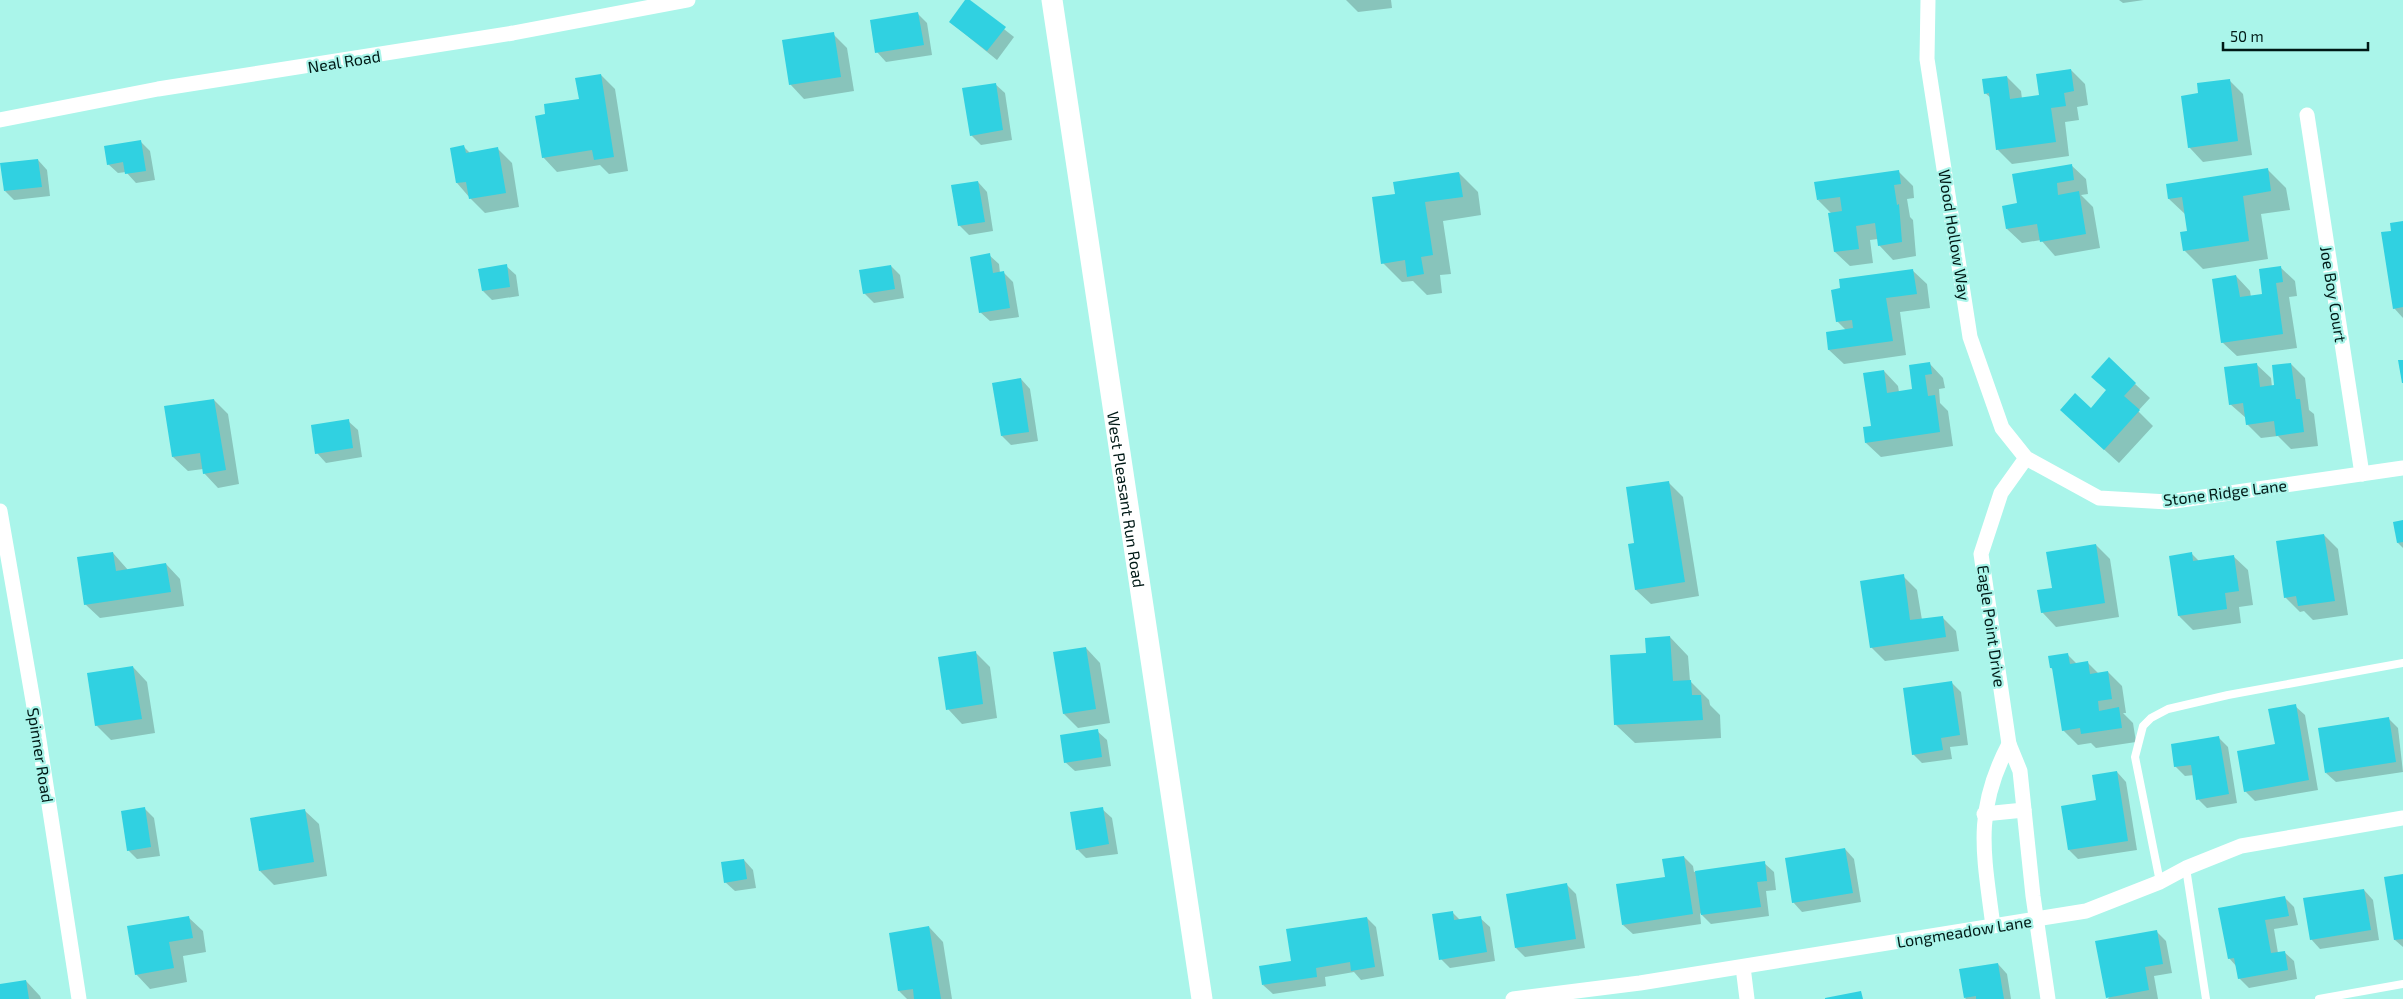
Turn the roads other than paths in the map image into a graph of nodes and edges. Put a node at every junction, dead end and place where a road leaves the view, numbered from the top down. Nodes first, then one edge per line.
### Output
1 (688, 0) edge
2 (1052, 0) edge
3 (1928, 0) edge
4 (2307, 115) dead end
5 (0, 120) edge
6 (2026, 458) junction
7 (2403, 468) edge
8 (2362, 474) junction
9 (0, 511) edge
10 (2403, 662) edge
11 (2009, 744) junction
12 (2024, 810) junction
13 (1984, 814) junction
14 (2403, 818) edge
15 (2186, 868) junction
16 (2160, 882) junction
17 (2036, 920) junction
18 (1993, 926) junction
19 (1743, 967) junction
20 (2403, 984) edge
21 (79, 999) edge
22 (1202, 999) edge
23 (1513, 999) edge
24 (1747, 999) edge
25 (2048, 999) edge
26 (2206, 999) edge
27 (2319, 999) edge

1 - 5 street, Neal Road
2 - 22 main road, West Pleasant Run Road
3 - 6 street, Wood Hollow Way
4 - 8 street, Joe Boy Court
6 - 8 street, Stone Ridge Lane
6 - 11 street, Eagle Point Drive
7 - 8 street, Stone Ridge Lane
9 - 21 street, Spinner Road
10 - 16 lane
11 - 12 street, Eagle Point Drive
11 - 13 street
12 - 13 street
12 - 17 street, Eagle Point Drive
13 - 18 street
14 - 15 street, Longmeadow Lane
15 - 16 street, Longmeadow Lane
15 - 26 lane
16 - 17 street, Longmeadow Lane
17 - 18 street, Longmeadow Lane
17 - 25 street, Eagle Point Drive
18 - 19 street, Longmeadow Lane
19 - 23 street, Longmeadow Lane
19 - 24 street
20 - 27 lane

